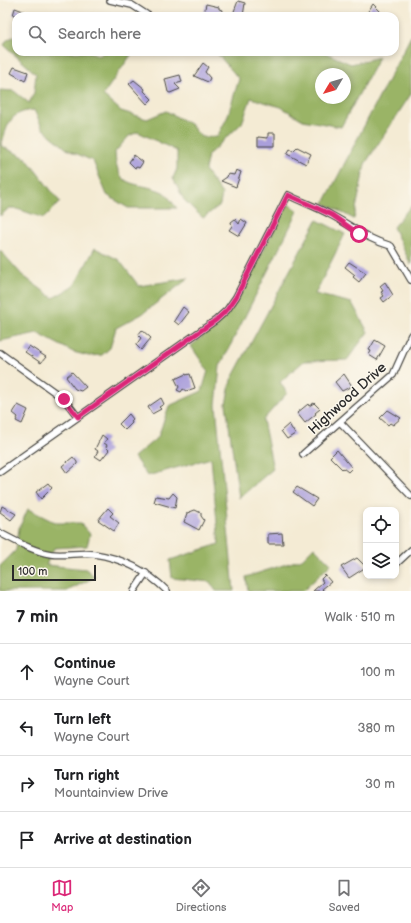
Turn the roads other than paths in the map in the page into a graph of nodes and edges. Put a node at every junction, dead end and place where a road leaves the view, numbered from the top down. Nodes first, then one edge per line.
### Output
1 (110, 0) edge
2 (138, 0) edge
3 (132, 5) junction
4 (142, 12) edge
5 (411, 280) edge
6 (411, 335) edge
7 (0, 353) edge
8 (78, 417) junction
9 (341, 423) junction
10 (303, 454) dead end
11 (0, 472) edge
12 (411, 496) edge
13 (0, 533) edge
14 (411, 550) edge
15 (399, 561) edge
16 (146, 573) junction
17 (134, 591) edge
18 (167, 591) edge

1 - 3 street
2 - 3 street
3 - 4 street
5 - 8 street
6 - 9 street, Highwood Drive
7 - 8 street
8 - 11 street
9 - 10 street, Highwood Drive
9 - 12 street
13 - 16 street
14 - 15 street
16 - 17 street
16 - 18 street

